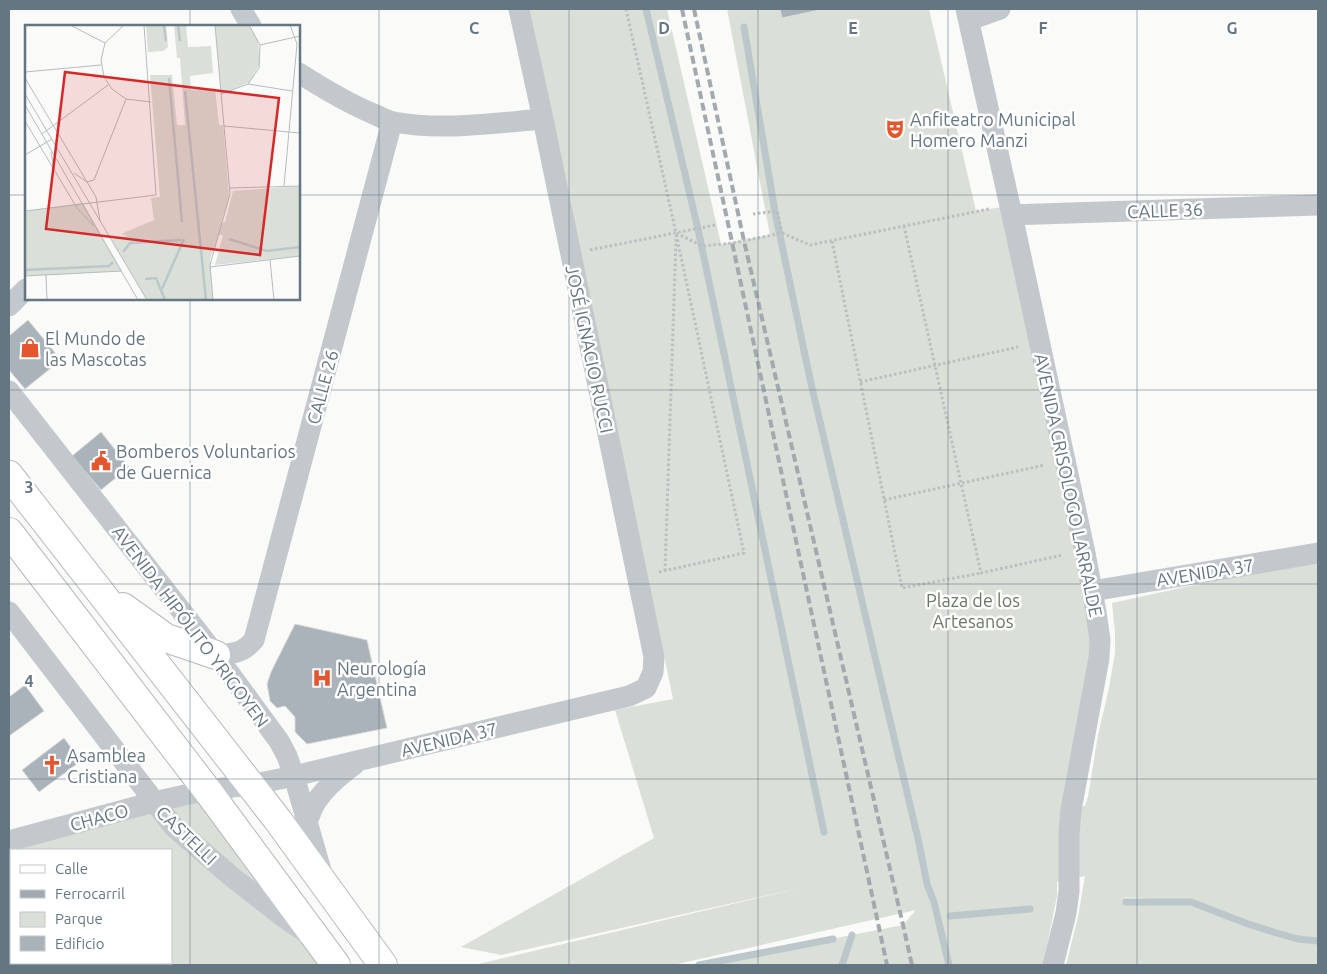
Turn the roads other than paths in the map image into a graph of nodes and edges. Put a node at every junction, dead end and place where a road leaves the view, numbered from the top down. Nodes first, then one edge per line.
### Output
1 (241, 9) edge
2 (519, 9) edge
3 (1000, 9) edge
4 (968, 14) edge
5 (250, 25) edge
6 (300, 74) edge
7 (544, 119) junction
8 (392, 122) junction
9 (1318, 206) edge
10 (1003, 211) junction
11 (25, 290) edge
12 (9, 306) edge
13 (9, 391) edge
14 (9, 475) edge
15 (9, 532) edge
16 (1318, 553) edge
17 (90, 580) junction
18 (1092, 590) junction
19 (9, 612) edge
20 (216, 655) junction
21 (646, 688) joint
22 (361, 760) junction
23 (294, 776) junction
24 (250, 785) junction
25 (207, 790) junction
26 (154, 802) junction
27 (307, 822) junction
28 (9, 841) edge
29 (325, 885) junction
30 (316, 938) junction
31 (336, 965) edge
32 (383, 965) edge
33 (1054, 965) edge

1 - 5 street
2 - 7 street, JOSÉ IGNACIO RUCCI
3 - 4 street
4 - 10 street, AVENIDA CRISOLOGO LARRALDE
6 - 8 street
7 - 8 street
7 - 21 street, JOSÉ IGNACIO RUCCI
8 - 20 street, CALLE 26
9 - 10 street, CALLE 36
10 - 18 street, AVENIDA CRISOLOGO LARRALDE
11 - 12 street
13 - 20 street, AVENIDA HIPÓLITO YRIGOYEN
14 - 17 main road, AVENIDA HIPÓLITO YRIGOYEN
15 - 25 main road
16 - 18 street, AVENIDA 37
17 - 20 main road
17 - 24 main road, AVENIDA HIPÓLITO YRIGOYEN
18 - 33 street, AVENIDA CRISOLOGO LARRALDE
19 - 26 street, CASTELLI
20 - 23 street, AVENIDA HIPÓLITO YRIGOYEN
21 - 22 street, AVENIDA 37
22 - 23 street, AVENIDA 37
22 - 27 street
23 - 24 street, AVENIDA 37
23 - 27 street, AVENIDA HIPÓLITO YRIGOYEN
24 - 25 street, CHACO
24 - 29 main road, AVENIDA HIPÓLITO YRIGOYEN
25 - 26 street, CHACO
25 - 30 main road
26 - 28 street, CHACO
26 - 30 street, CASTELLI
27 - 29 street, AVENIDA HIPÓLITO YRIGOYEN
29 - 32 main road, AVENIDA HIPÓLITO YRIGOYEN
30 - 31 main road

